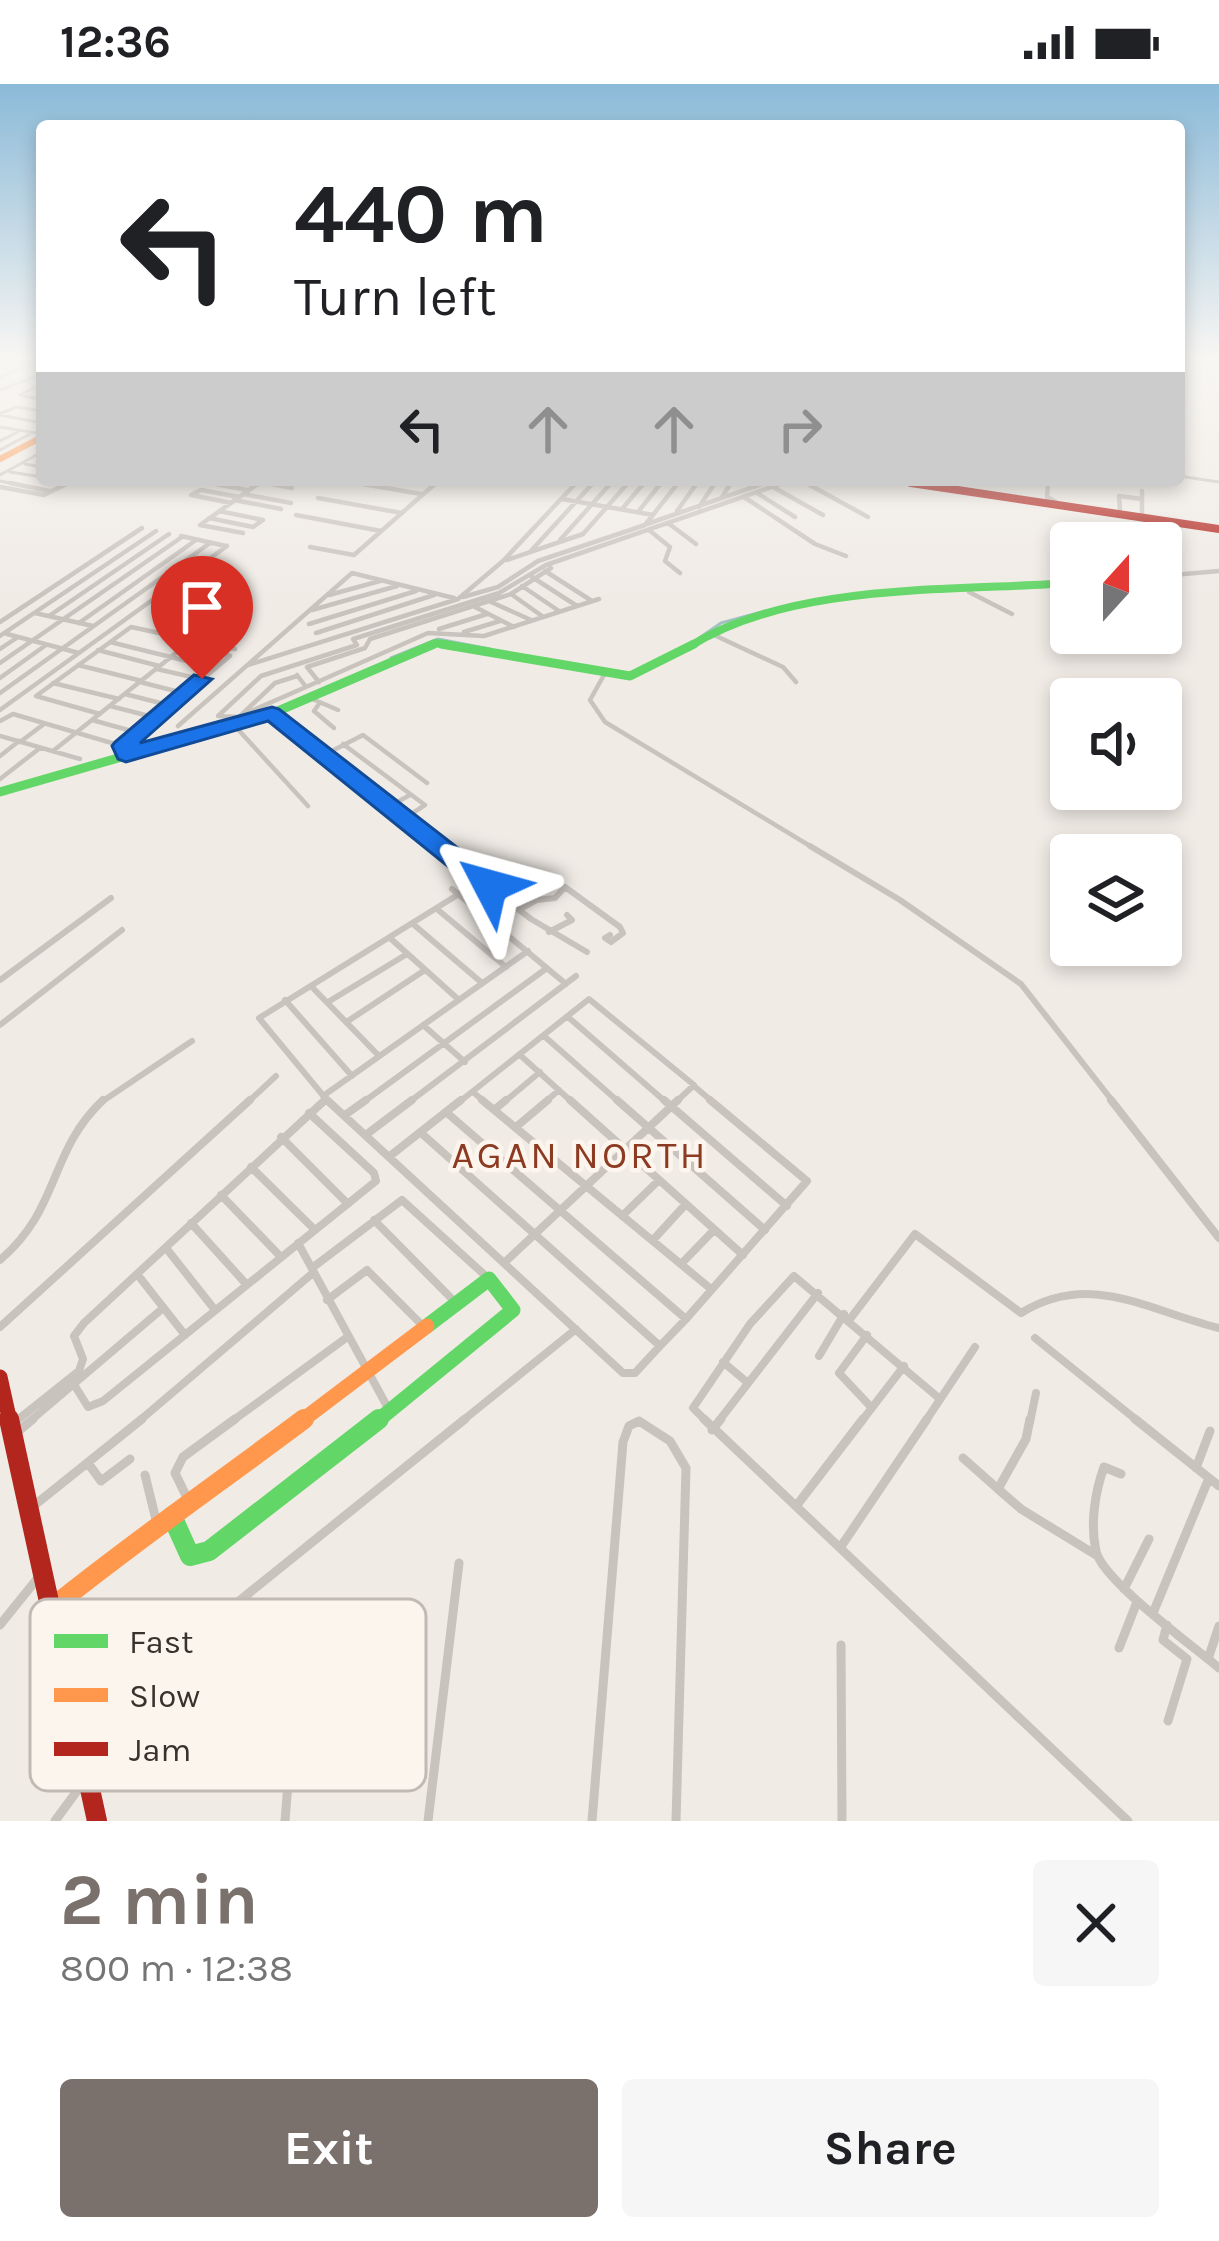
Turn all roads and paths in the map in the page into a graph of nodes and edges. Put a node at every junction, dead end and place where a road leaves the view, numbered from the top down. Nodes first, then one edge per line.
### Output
1 (33, 438) edge
2 (36, 456) edge
3 (2, 460) edge
4 (21, 463) junction
5 (36, 466) edge
6 (36, 474) edge
7 (1185, 477) edge
8 (0, 481) edge
9 (1219, 482) edge
10 (62, 486) edge
11 (215, 486) edge
12 (254, 486) edge
13 (281, 486) edge
14 (375, 486) edge
15 (433, 486) edge
16 (574, 486) edge
17 (591, 486) edge
18 (608, 486) edge
19 (626, 486) edge
20 (641, 486) edge
21 (659, 486) edge
22 (675, 486) edge
23 (695, 486) edge
24 (713, 486) edge
25 (730, 486) edge
26 (750, 486) edge
27 (766, 486) edge
28 (769, 486) edge
29 (775, 486) edge
30 (811, 486) edge
31 (930, 486) edge
32 (945, 486) edge
33 (1047, 486) edge
34 (292, 488) dead end
35 (1142, 491) dead end
36 (725, 492) junction
37 (757, 493) junction
38 (424, 494) junction
39 (744, 494) junction
40 (734, 495) junction
41 (239, 497) junction
42 (318, 498) dead end
43 (562, 499) junction
44 (720, 499) junction
45 (1046, 500) junction
46 (1142, 500) junction
47 (291, 502) dead end
48 (576, 502) junction
49 (592, 504) junction
50 (607, 507) junction
51 (698, 507) junction
52 (281, 508) dead end
53 (679, 508) junction
54 (621, 509) junction
55 (1120, 509) dead end
56 (688, 510) junction
57 (219, 511) junction
58 (638, 512) junction
59 (402, 513) junction
60 (296, 515) dead end
61 (653, 515) junction
62 (674, 515) junction
63 (823, 515) dead end
64 (1142, 516) junction
65 (795, 517) dead end
66 (868, 517) dead end
67 (209, 518) junction
68 (666, 521) junction
69 (647, 527) junction
70 (1219, 529) edge
71 (156, 531) junction
72 (381, 531) junction
73 (244, 533) dead end
74 (584, 533) junction
75 (169, 534) junction
76 (182, 537) junction
77 (609, 538) junction
78 (196, 540) junction
79 (210, 543) junction
80 (556, 544) junction
81 (696, 544) dead end
82 (815, 544) junction
83 (310, 548) dead end
84 (529, 553) junction
85 (814, 554) dead end
86 (846, 556) dead end
87 (502, 562) junction
88 (1219, 571) edge
89 (680, 573) dead end
90 (1182, 574) edge
91 (70, 575) junction
92 (532, 577) junction
93 (86, 579) junction
94 (384, 580) junction
95 (99, 581) junction
96 (114, 585) junction
97 (401, 585) junction
98 (522, 586) junction
99 (1050, 586) edge
100 (128, 588) junction
101 (419, 590) junction
102 (142, 591) junction
103 (969, 592) junction
104 (437, 594) junction
105 (511, 594) junction
106 (159, 595) junction
107 (324, 597) junction
108 (458, 598) junction
109 (491, 602) junction
110 (577, 606) junction
111 (475, 607) junction
112 (560, 611) junction
113 (35, 613) junction
114 (305, 614) junction
115 (487, 614) junction
116 (1012, 614) dead end
117 (49, 616) junction
118 (544, 617) junction
119 (64, 620) junction
120 (500, 621) junction
121 (532, 621) junction
122 (0, 622) edge
123 (79, 623) junction
124 (309, 624) junction
125 (93, 626) junction
126 (514, 627) junction
127 (445, 630) junction
128 (316, 633) junction
129 (461, 633) junction
130 (1, 634) edge
131 (711, 634) junction
132 (382, 636) junction
133 (18, 637) junction
134 (32, 641) junction
135 (110, 642) junction
136 (324, 642) junction
137 (188, 643) junction
138 (46, 645) junction
139 (62, 649) junction
140 (0, 650) edge
141 (98, 650) junction
142 (362, 650) junction
143 (402, 651) junction
144 (79, 653) junction
145 (282, 656) junction
146 (344, 656) junction
147 (171, 657) junction
148 (371, 659) junction
149 (325, 661) junction
150 (0, 663) edge
151 (78, 665) junction
152 (248, 665) junction
153 (290, 666) junction
154 (159, 667) junction
155 (354, 667) junction
156 (215, 668) junction
157 (302, 671) junction
158 (336, 675) junction
159 (604, 675) junction
160 (0, 677) edge
161 (202, 679) junction
162 (141, 681) junction
163 (53, 682) junction
164 (319, 682) junction
165 (796, 682) dead end
166 (0, 693) edge
167 (185, 693) junction
168 (122, 696) junction
169 (312, 696) junction
170 (110, 706) junction
171 (171, 706) junction
172 (0, 710) edge
173 (338, 710) dead end
174 (100, 713) junction
175 (272, 714) junction
176 (157, 718) junction
177 (92, 720) junction
178 (0, 721) edge
179 (236, 721) junction
180 (44, 724) junction
181 (178, 726) dead end
182 (334, 728) dead end
183 (76, 733) junction
184 (140, 733) junction
185 (1, 737) edge
186 (20, 742) junction
187 (343, 744) junction
188 (40, 748) junction
189 (125, 750) junction
190 (53, 752) junction
191 (326, 754) junction
192 (0, 756) edge
193 (80, 759) dead end
194 (0, 779) edge
195 (427, 783) dead end
196 (0, 792) edge
197 (410, 795) junction
198 (308, 806) dead end
199 (390, 806) junction
200 (405, 818) junction
201 (111, 898) dead end
202 (437, 909) junction
203 (519, 910) junction
204 (567, 915) dead end
205 (413, 924) junction
206 (122, 930) dead end
207 (549, 932) junction
208 (610, 935) dead end
209 (390, 938) junction
210 (583, 950) dead end
211 (528, 952) junction
212 (406, 954) junction
213 (506, 967) junction
214 (547, 968) junction
215 (424, 970) junction
216 (577, 976) dead end
217 (0, 980) edge
218 (482, 983) junction
219 (566, 984) junction
220 (310, 985) junction
221 (285, 1000) junction
222 (459, 1000) junction
223 (328, 1002) junction
224 (568, 1017) junction
225 (347, 1022) junction
226 (0, 1025) edge
227 (423, 1025) junction
228 (544, 1036) junction
229 (192, 1042) dead end
230 (444, 1043) junction
231 (520, 1055) junction
232 (379, 1056) junction
233 (465, 1062) junction
234 (540, 1072) junction
235 (276, 1076) dead end
236 (352, 1076) junction
237 (694, 1085) junction
238 (560, 1090) junction
239 (473, 1092) junction
240 (325, 1098) junction
241 (673, 1105) junction
242 (494, 1109) junction
243 (446, 1112) junction
244 (309, 1113) junction
245 (345, 1115) junction
246 (516, 1127) junction
247 (650, 1128) junction
248 (420, 1132) junction
249 (367, 1134) junction
250 (281, 1137) junction
251 (626, 1150) junction
252 (390, 1156) junction
253 (251, 1166) junction
254 (658, 1181) junction
255 (587, 1185) junction
256 (221, 1195) junction
257 (348, 1204) junction
258 (685, 1205) junction
259 (787, 1206) junction
260 (561, 1210) junction
261 (622, 1216) junction
262 (374, 1220) junction
263 (191, 1223) junction
264 (314, 1229) junction
265 (765, 1229) junction
266 (714, 1230) junction
267 (533, 1235) junction
268 (1219, 1238) edge
269 (652, 1240) junction
270 (298, 1243) junction
271 (166, 1248) junction
272 (742, 1255) junction
273 (280, 1256) junction
274 (0, 1260) edge
275 (505, 1263) junction
276 (682, 1263) junction
277 (313, 1270) junction
278 (137, 1274) junction
279 (489, 1279) junction
280 (247, 1285) junction
281 (710, 1289) junction
282 (818, 1293) junction
283 (327, 1300) junction
284 (458, 1305) junction
285 (162, 1309) junction
286 (215, 1310) junction
287 (847, 1317) junction
288 (686, 1319) junction
289 (0, 1327) edge
290 (1219, 1328) edge
291 (425, 1329) junction
292 (576, 1329) junction
293 (185, 1335) junction
294 (867, 1335) junction
295 (346, 1338) junction
296 (1035, 1338) dead end
297 (660, 1346) junction
298 (975, 1347) dead end
299 (819, 1356) dead end
300 (723, 1362) junction
301 (904, 1366) junction
302 (366, 1371) junction
303 (73, 1383) junction
304 (748, 1383) junction
305 (1, 1384) edge
306 (1036, 1393) dead end
307 (940, 1399) junction
308 (871, 1407) junction
309 (388, 1408) junction
310 (14, 1429) junction
311 (712, 1430) junction
312 (1210, 1431) dead end
313 (130, 1459) dead end
314 (963, 1459) dead end
315 (88, 1463) junction
316 (1196, 1468) junction
317 (1121, 1474) dead end
318 (146, 1475) dead end
319 (1214, 1482) edge
320 (998, 1490) junction
321 (190, 1505) junction
322 (797, 1505) junction
323 (30, 1509) junction
324 (172, 1516) junction
325 (157, 1524) junction
326 (1149, 1539) dead end
327 (840, 1548) junction
328 (1096, 1555) junction
329 (460, 1563) dead end
330 (43, 1571) junction
331 (1124, 1589) junction
332 (51, 1599) edge
333 (63, 1599) edge
334 (242, 1599) edge
335 (1138, 1602) junction
336 (1153, 1614) junction
337 (0, 1625) edge
338 (1167, 1625) junction
339 (1219, 1626) edge
340 (841, 1645) dead end
341 (1119, 1648) dead end
342 (1208, 1659) junction
343 (1219, 1668) edge
344 (1168, 1721) dead end
345 (78, 1791) edge
346 (91, 1791) edge
347 (287, 1791) edge
348 (56, 1821) edge
349 (97, 1821) edge
350 (285, 1821) edge
351 (428, 1821) edge
352 (592, 1821) edge
353 (676, 1821) edge
354 (842, 1821) edge
355 (1128, 1821) edge

1 - 3 main road
2 - 4 street
3 - 4 street
3 - 6 street
3 - 8 street
4 - 5 street
7 - 9 street
8 - 10 street
11 - 41 street
12 - 41 street
13 - 34 street
14 - 38 street
15 - 38 street
16 - 43 street
17 - 48 street
18 - 49 street
19 - 50 street
20 - 54 street
21 - 58 street
22 - 61 street
23 - 53 street
24 - 51 street
25 - 36 street
26 - 39 street
27 - 39 street
28 - 37 street
29 - 63 street
30 - 66 street
31 - 70 main road
32 - 45 main road
33 - 45 street
35 - 46 street
36 - 40 street
36 - 44 street
37 - 39 street
37 - 65 street
38 - 59 street
39 - 40 street
39 - 68 street
39 - 82 street
40 - 44 street
41 - 41 street
41 - 47 street
41 - 52 street
41 - 57 street
42 - 59 street
43 - 48 street
43 - 87 street
44 - 51 street
45 - 64 main road
46 - 55 street
46 - 64 street
48 - 49 street
48 - 84 street
49 - 50 street
49 - 80 street
50 - 54 street
50 - 74 street
51 - 56 street
53 - 56 street
53 - 62 street
54 - 58 street
56 - 62 street
57 - 67 street
57 - 67 street
58 - 61 street
59 - 72 street
60 - 72 street
61 - 68 street
61 - 69 street
62 - 68 street
64 - 70 main road
67 - 73 street
68 - 69 street
68 - 81 street
69 - 77 street
69 - 89 street
69 - 153 street
71 - 75 street
71 - 91 street
71 - 93 street
72 - 83 street
74 - 77 street
74 - 80 street
75 - 76 street
75 - 95 street
76 - 78 street
76 - 96 street
77 - 108 street
78 - 79 street
78 - 100 street
79 - 102 street
79 - 106 street
80 - 84 street
82 - 85 street
82 - 86 street
84 - 87 street
87 - 108 street
88 - 90 street
91 - 93 street
91 - 122 street
92 - 98 street
92 - 110 street
92 - 110 street
93 - 95 street
93 - 113 street
94 - 97 street
94 - 107 street
94 - 107 street
95 - 96 street
95 - 117 street
96 - 100 street
96 - 119 street
97 - 101 street
97 - 114 street
98 - 105 street
98 - 112 street
99 - 103 main road
100 - 102 street
100 - 123 street
101 - 104 street
101 - 124 street
102 - 106 street
102 - 125 street
103 - 116 street
103 - 131 main road
104 - 108 street
104 - 128 street
105 - 109 street
105 - 118 street
106 - 144 street
107 - 114 street
108 - 136 street
109 - 111 street
109 - 121 street
110 - 112 street
111 - 115 street
111 - 132 street
112 - 118 street
113 - 117 street
113 - 130 street
114 - 124 street
114 - 152 street
115 - 120 street
115 - 127 street
117 - 119 street
118 - 121 street
119 - 123 street
119 - 134 street
120 - 126 street
120 - 129 street
121 - 126 street
123 - 125 street
124 - 128 street
125 - 139 street
126 - 129 street
127 - 129 street
127 - 143 street
128 - 136 street
130 - 133 street
131 - 159 main road
131 - 165 street
132 - 142 street
132 - 143 street
133 - 134 street
133 - 140 street
134 - 138 street
134 - 150 street
135 - 137 street
135 - 141 street
135 - 147 street
136 - 145 street
137 - 147 street
137 - 156 street
138 - 139 street
138 - 160 street
139 - 144 street
139 - 166 street
141 - 151 street
141 - 154 street
142 - 146 street
142 - 148 street
143 - 148 street
143 - 159 main road
143 - 169 main road
144 - 172 street
145 - 152 street
145 - 153 street
146 - 149 street
146 - 155 street
147 - 154 street
147 - 156 street
148 - 155 street
149 - 157 street
149 - 158 street
151 - 162 street
151 - 163 street
152 - 181 street
153 - 157 street
153 - 179 street
154 - 161 street
154 - 162 street
155 - 158 street
156 - 161 street
157 - 164 street
157 - 169 street
157 - 179 street
158 - 164 street
159 - 268 street
161 - 167 street
162 - 167 street
162 - 168 street
163 - 168 street
163 - 174 street
164 - 169 street
167 - 171 street
168 - 170 street
168 - 171 street
169 - 173 street
169 - 175 main road
169 - 179 street
169 - 182 street
170 - 174 street
170 - 176 street
171 - 176 street
174 - 177 street
175 - 179 main road
175 - 191 street
176 - 184 street
177 - 183 street
177 - 184 street
178 - 180 street
179 - 189 main road
179 - 198 street
180 - 183 street
180 - 186 street
183 - 189 street
183 - 190 street
184 - 189 street
185 - 186 street
186 - 188 street
186 - 192 street
187 - 191 street
187 - 195 street
187 - 197 street
188 - 190 street
188 - 194 street
189 - 196 main road
190 - 193 street
191 - 199 street
197 - 199 street
197 - 200 street
199 - 200 street
200 - 203 street
201 - 217 street
202 - 205 street
202 - 211 street
202 - 213 street
203 - 207 street
203 - 208 street
204 - 207 street
205 - 209 street
205 - 218 street
206 - 226 street
207 - 210 street
209 - 212 street
209 - 220 street
211 - 213 street
211 - 214 street
212 - 215 street
212 - 223 street
213 - 218 street
214 - 219 street
214 - 230 street
215 - 222 street
215 - 225 street
216 - 219 street
218 - 222 street
219 - 233 street
220 - 221 street
220 - 223 street
221 - 236 street
221 - 240 street
222 - 227 street
223 - 225 street
224 - 228 street
224 - 237 street
224 - 241 street
225 - 232 street
227 - 230 street
227 - 232 street
228 - 231 street
228 - 247 street
229 - 274 street
230 - 233 street
230 - 245 street
231 - 234 street
231 - 239 street
232 - 236 street
233 - 249 street
234 - 238 street
234 - 242 street
235 - 289 street
236 - 240 street
237 - 241 street
237 - 259 street
238 - 246 street
238 - 251 street
239 - 242 street
239 - 243 street
240 - 244 street
240 - 245 street
241 - 247 street
241 - 259 street
242 - 246 street
243 - 248 street
243 - 260 street
244 - 250 street
244 - 257 street
245 - 249 street
246 - 255 street
247 - 251 street
247 - 265 street
248 - 252 street
248 - 267 street
249 - 252 street
250 - 253 street
250 - 257 street
251 - 254 street
251 - 255 street
252 - 275 street
253 - 256 street
253 - 264 street
254 - 258 street
254 - 261 street
255 - 260 street
255 - 261 street
256 - 263 street
256 - 273 street
257 - 264 street
258 - 266 street
258 - 269 street
259 - 265 street
260 - 267 street
260 - 288 street
261 - 269 street
262 - 277 street
262 - 279 street
262 - 284 street
263 - 271 street
263 - 280 street
264 - 270 street
265 - 272 street
266 - 272 street
266 - 276 street
267 - 275 street
267 - 297 street
269 - 276 street
270 - 273 street
270 - 277 street
271 - 278 street
271 - 286 street
272 - 281 street
273 - 280 street
275 - 292 street
276 - 281 street
277 - 283 street
277 - 315 street
278 - 285 street
278 - 303 street
279 - 284 main road
279 - 309 main road
280 - 286 street
281 - 288 street
282 - 287 street
282 - 300 street
282 - 304 street
283 - 291 street
283 - 295 street
284 - 291 main road
285 - 293 street
285 - 303 street
286 - 293 street
287 - 290 street
287 - 294 street
287 - 299 street
288 - 297 street
291 - 302 main road
292 - 297 street
292 - 334 street
293 - 303 street
294 - 301 street
294 - 308 street
295 - 302 street
295 - 321 street
296 - 316 street
298 - 307 street
300 - 304 street
300 - 311 street
301 - 307 street
301 - 308 street
302 - 309 street
302 - 321 main road
303 - 310 street
304 - 311 street
305 - 310 main road
306 - 320 street
307 - 327 street
308 - 322 street
309 - 324 main road
310 - 323 main road
311 - 322 street
312 - 316 street
313 - 315 street
314 - 320 street
315 - 323 street
316 - 319 street
317 - 328 street
318 - 325 street
319 - 336 street
320 - 328 street
321 - 324 main road
322 - 327 street
323 - 330 main road
324 - 325 main road
325 - 333 main road
326 - 331 street
327 - 355 street
328 - 331 street
329 - 351 street
330 - 332 main road
330 - 337 street
331 - 335 street
335 - 336 street
335 - 341 street
336 - 338 street
338 - 342 street
338 - 344 street
339 - 342 street
340 - 354 street
342 - 343 street
345 - 348 street
346 - 349 main road
347 - 350 street
352 - 353 street

